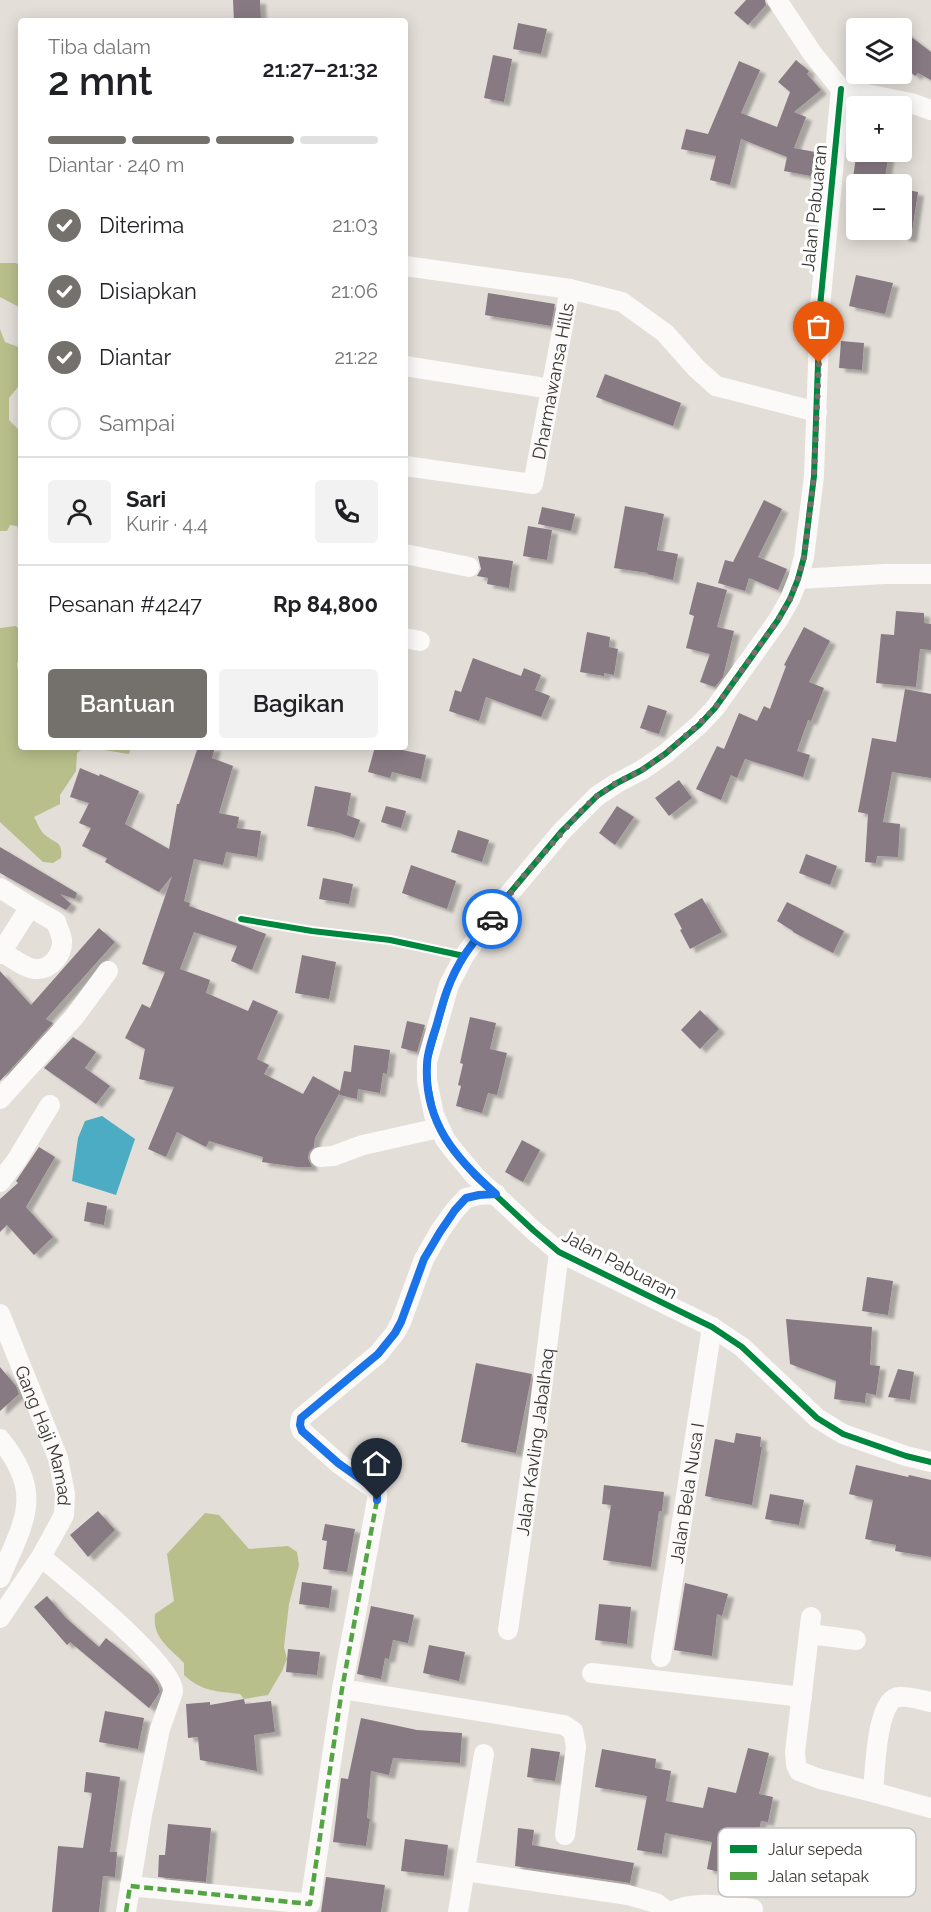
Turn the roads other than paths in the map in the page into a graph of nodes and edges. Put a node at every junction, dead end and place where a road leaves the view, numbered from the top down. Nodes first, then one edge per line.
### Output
1 (777, 0) edge
2 (841, 89) junction
3 (931, 110) edge
4 (408, 266) edge
5 (570, 289) junction
6 (408, 366) edge
7 (551, 389) junction
8 (817, 412) junction
9 (408, 466) edge
10 (408, 555) edge
11 (469, 567) dead end
12 (931, 574) edge
13 (798, 579) junction
14 (0, 888) edge
15 (30, 907) junction
16 (1, 953) edge
17 (108, 971) dead end
18 (0, 1099) edge
19 (51, 1105) dead end
20 (439, 1128) junction
21 (320, 1157) dead end
22 (0, 1182) edge
23 (496, 1194) junction
24 (559, 1252) junction
25 (0, 1314) edge
26 (712, 1327) junction
27 (0, 1440) edge
28 (931, 1462) edge
29 (41, 1557) junction
30 (0, 1578) edge
31 (0, 1618) edge
32 (508, 1630) dead end
33 (856, 1640) dead end
34 (661, 1657) dead end
35 (592, 1673) dead end
36 (342, 1689) junction
37 (802, 1697) junction
38 (931, 1702) edge
39 (484, 1754) dead end
40 (873, 1792) junction
41 (931, 1808) edge
42 (565, 1835) dead end
43 (465, 1871) junction
44 (130, 1886) junction
45 (310, 1908) edge
46 (753, 1909) dead end
47 (126, 1912) edge
48 (458, 1912) edge
49 (669, 1912) edge

1 - 2 street
2 - 3 street
2 - 8 street, Jalan Pabuaran
4 - 5 street
5 - 7 street, Dharmawansa Hills
5 - 8 street, Dharmawansa Hills
6 - 7 street
7 - 9 street, Dharmawansa Hills
8 - 13 street, Jalan Pabuaran
10 - 11 street
12 - 13 street
13 - 20 street, Jalan Pabuaran
14 - 15 street
15 - 16 street
15 - 16 street
17 - 18 street
19 - 22 street
20 - 21 street
20 - 23 street, Jalan Pabuaran
23 - 24 street, Jalan Pabuaran
23 - 36 street
24 - 26 street, Jalan Pabuaran
24 - 32 street, Jalan Kavling Jabalhaq
25 - 29 street, Gang Haji Mamad
26 - 28 street, Jalan Pabuaran
26 - 34 street, Jalan Bela Nusa I
27 - 30 street
29 - 31 street, Gang Haji Mamad
29 - 44 street
33 - 37 street
35 - 37 street
36 - 42 street
36 - 45 street
37 - 40 street
38 - 40 street
39 - 43 street
40 - 41 street
43 - 48 street
43 - 49 street
44 - 45 street
44 - 47 street
46 - 49 street

